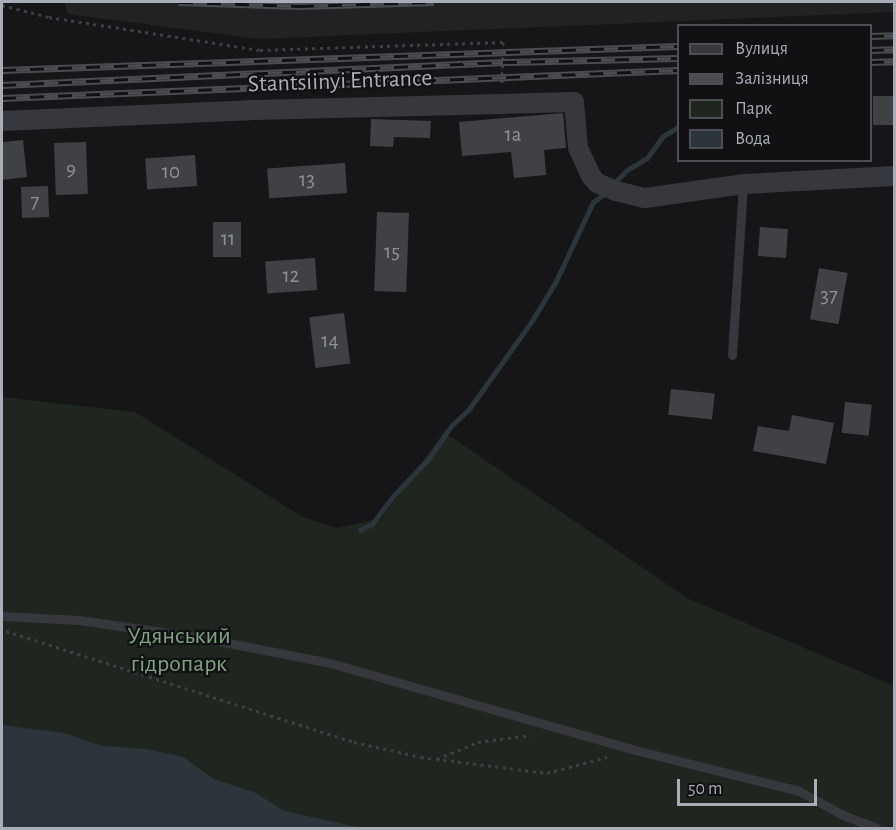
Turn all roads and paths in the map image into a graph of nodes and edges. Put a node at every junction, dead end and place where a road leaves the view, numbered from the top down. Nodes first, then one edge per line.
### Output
1 (2, 5) edge
2 (503, 103) junction
3 (2, 122) edge
4 (894, 176) edge
5 (743, 184) junction
6 (732, 355) dead end
7 (2, 616) edge
8 (2, 630) edge
9 (541, 735) dead end
10 (635, 750) junction
11 (435, 760) junction
12 (877, 828) edge

1 - 2 path
2 - 3 street, Stantsiinyi Entrance
2 - 5 street, Stantsiinyi Entrance
4 - 5 street, Stantsiinyi Entrance
5 - 6 lane
7 - 10 lane
8 - 11 path
9 - 11 path
10 - 11 path
10 - 12 lane

